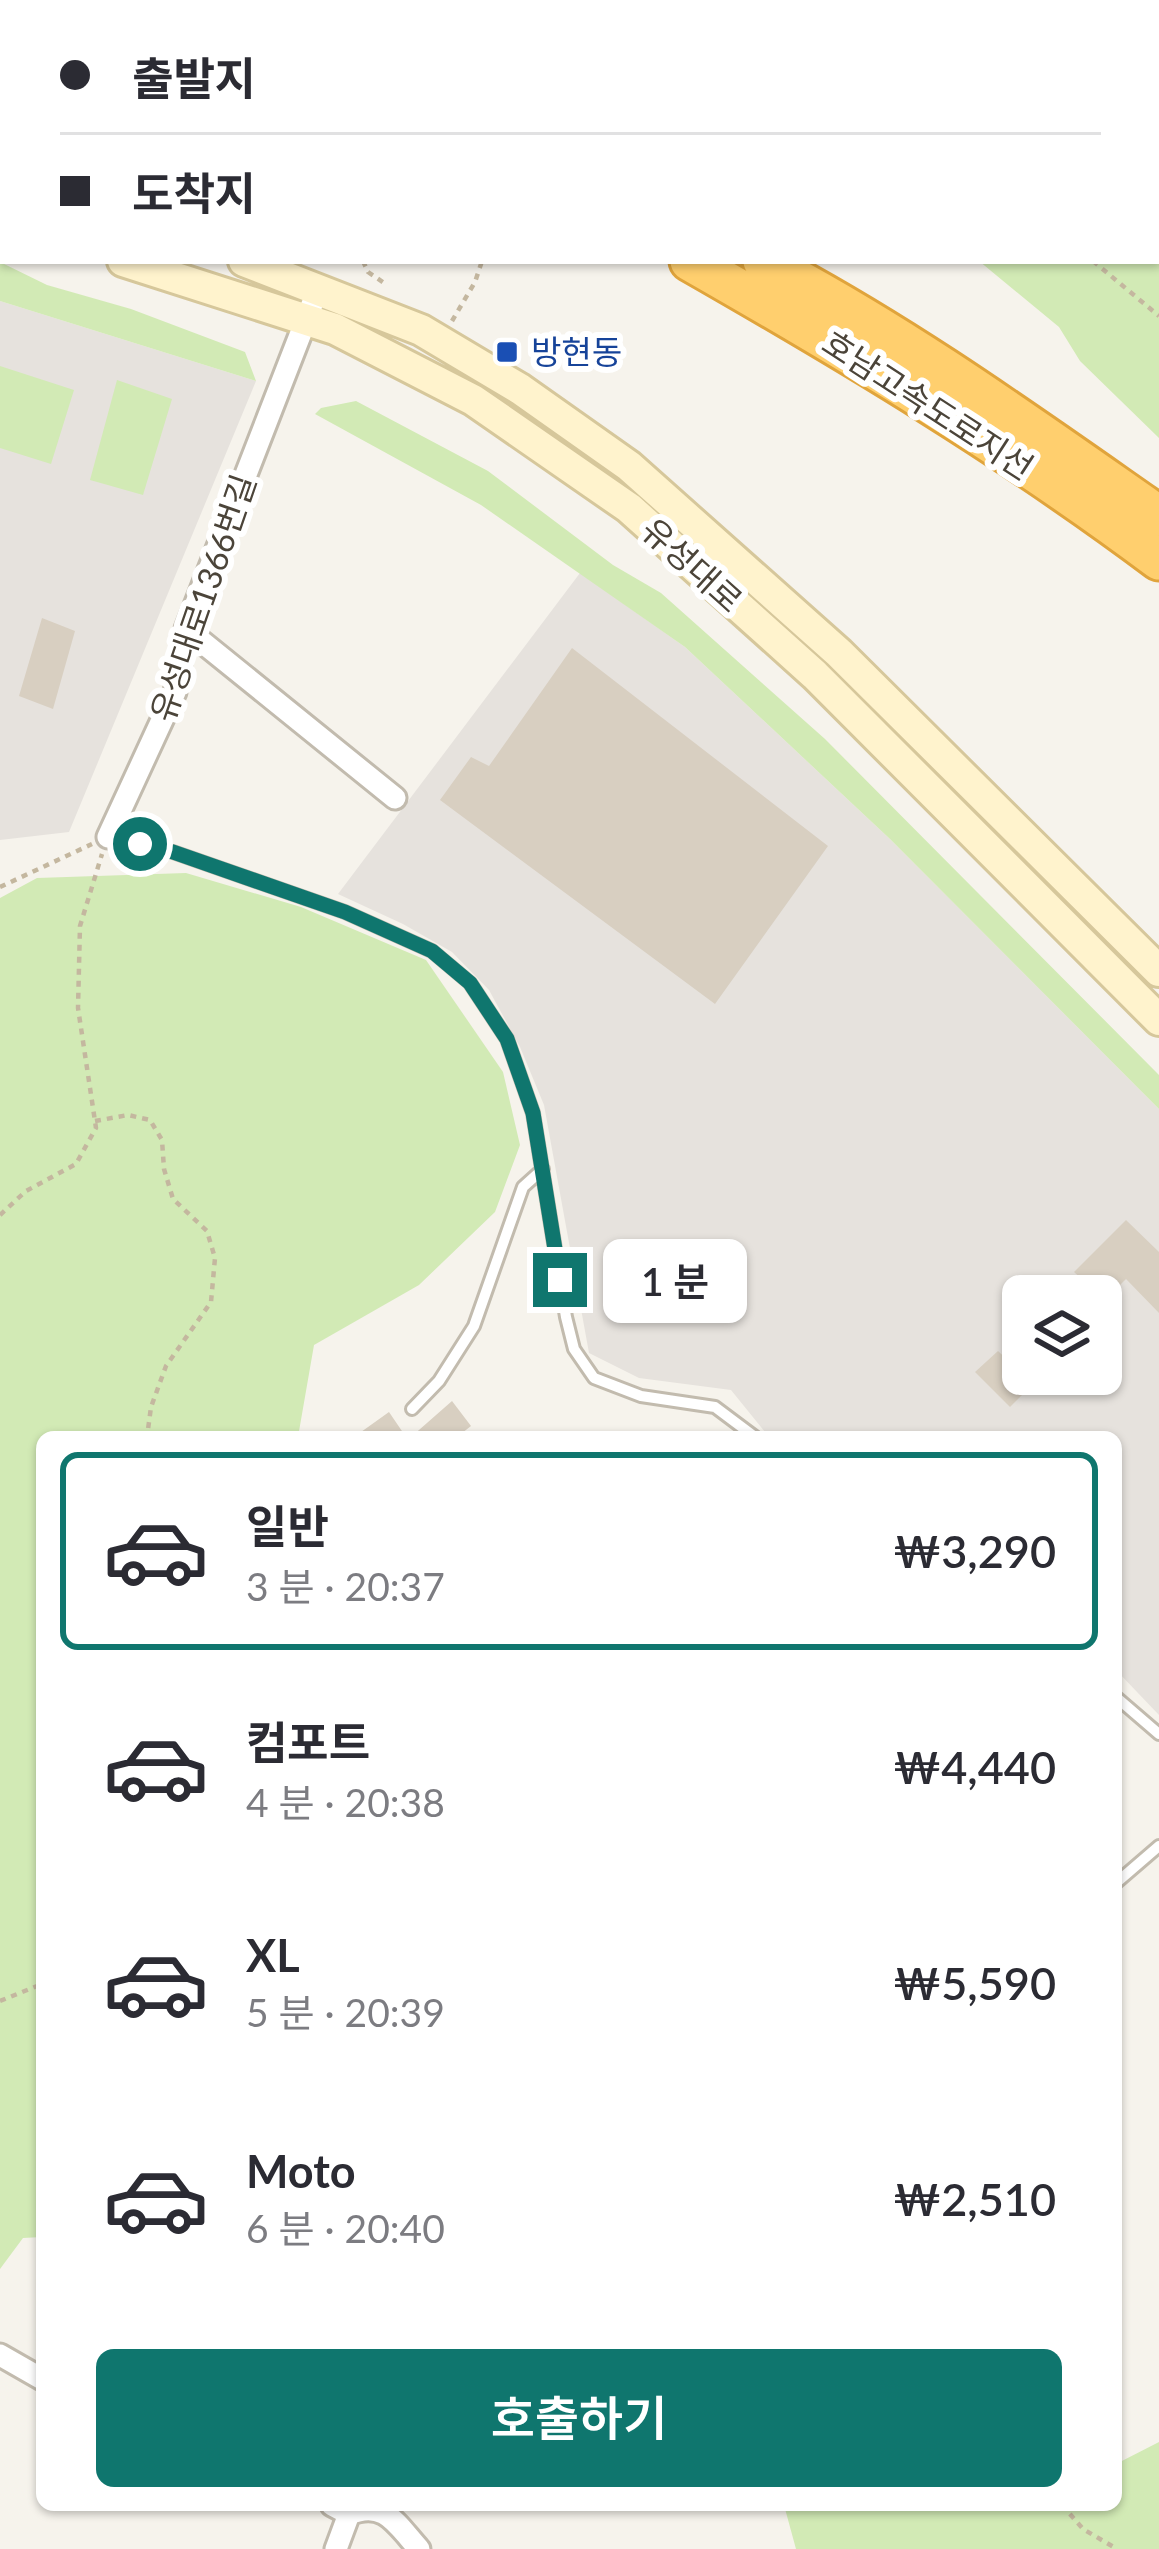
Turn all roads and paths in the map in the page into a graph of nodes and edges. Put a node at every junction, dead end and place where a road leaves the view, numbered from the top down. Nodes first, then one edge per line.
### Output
1 (132, 264) edge
2 (252, 264) edge
3 (364, 264) edge
4 (481, 264) edge
5 (695, 264) edge
6 (769, 264) edge
7 (1097, 264) edge
8 (387, 285) dead end
9 (318, 289) junction
10 (1159, 316) edge
11 (305, 320) junction
12 (442, 342) junction
13 (1159, 516) edge
14 (1159, 560) edge
15 (186, 629) junction
16 (395, 798) dead end
17 (108, 837) junction
18 (0, 887) edge
19 (1159, 971) edge
20 (1159, 1021) edge
21 (95, 1121) junction
22 (543, 1169) junction
23 (0, 1215) edge
24 (412, 1409) dead end
25 (148, 1431) edge
26 (747, 1431) edge
27 (1122, 1702) edge
28 (1159, 1734) edge
29 (1159, 1846) edge
30 (1122, 1878) edge
31 (36, 1986) edge
32 (0, 2001) edge
33 (0, 2356) edge
34 (36, 2376) edge
35 (340, 2511) edge
36 (383, 2511) edge
37 (1067, 2511) edge
38 (336, 2549) edge
39 (419, 2549) edge
40 (1118, 2549) edge

1 - 11 main road, 유성대로
2 - 9 main road, 유성대로
3 - 8 path
4 - 12 path
5 - 14 highway, 호남고속도로지선
6 - 13 highway, 호남고속도로지선
7 - 10 path
9 - 11 street, 유성대로1366번길
9 - 12 main road, 유성대로
11 - 15 street, 유성대로1366번길
11 - 20 main road, 유성대로
12 - 19 main road, 유성대로
15 - 16 street
15 - 17 street, 유성대로1366번길
17 - 18 path
17 - 21 path
17 - 22 lane
21 - 23 path
21 - 25 path
22 - 24 lane
22 - 26 lane
27 - 28 lane
29 - 30 lane
31 - 32 path
33 - 34 street
35 - 38 street
36 - 39 street
37 - 40 path

